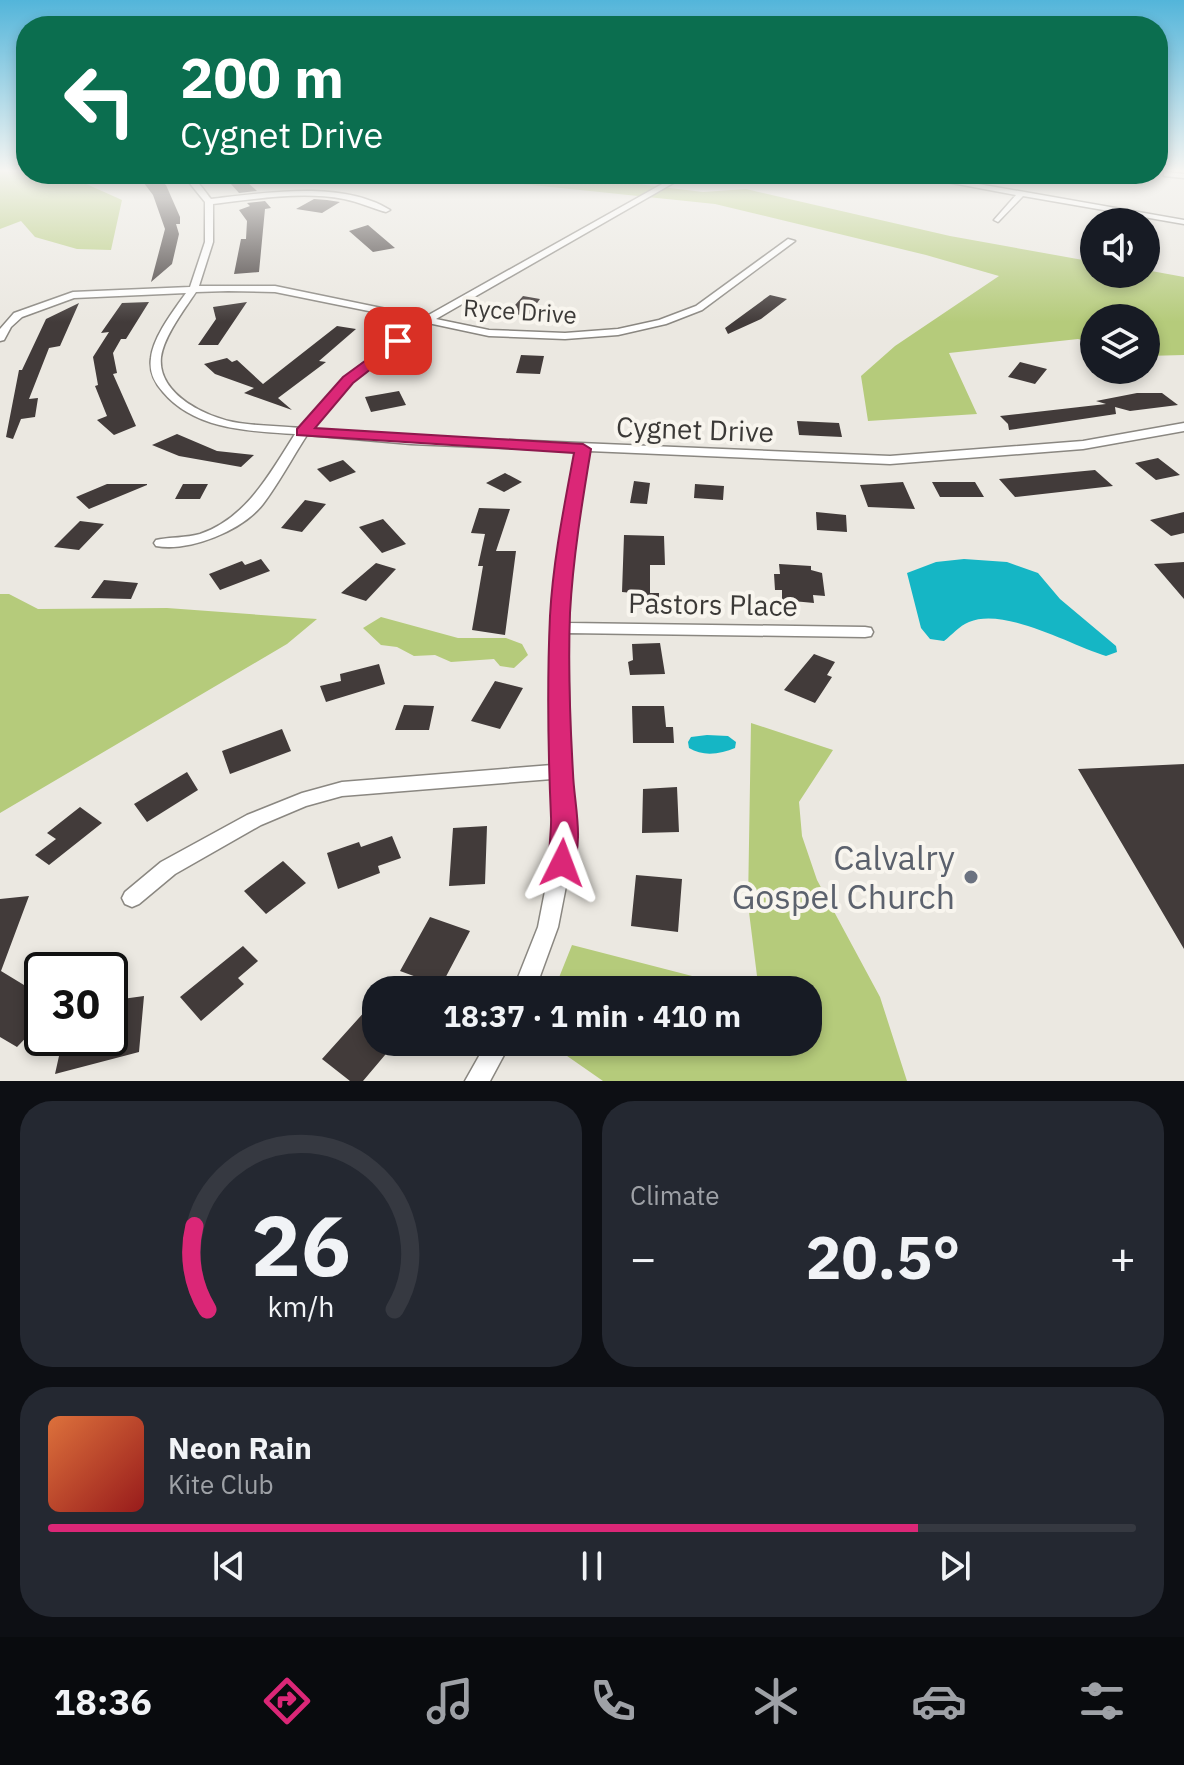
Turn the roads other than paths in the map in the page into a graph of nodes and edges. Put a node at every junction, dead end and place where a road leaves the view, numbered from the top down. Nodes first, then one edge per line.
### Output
1 (209, 221) edge
2 (601, 221) edge
3 (791, 241) dead end
4 (194, 288) junction
5 (423, 322) junction
6 (0, 338) edge
7 (1184, 427) edge
8 (303, 432) junction
9 (583, 449) junction
10 (161, 543) dead end
11 (560, 628) junction
12 (865, 632) dead end
13 (561, 771) junction
14 (132, 898) dead end
15 (529, 976) edge
16 (492, 1056) edge
17 (477, 1081) edge

1 - 4 street, Cygnet Drive
2 - 5 street
3 - 5 street, Ryce Drive
4 - 5 street, Ryce Drive
4 - 6 street, Ryce Drive
4 - 8 street, Cygnet Drive
5 - 8 street
7 - 9 street, Cygnet Drive
8 - 9 street, Cygnet Drive
8 - 10 street
9 - 11 street
11 - 12 street, Pastors Place
11 - 13 street
13 - 14 street
13 - 15 street
16 - 17 street

